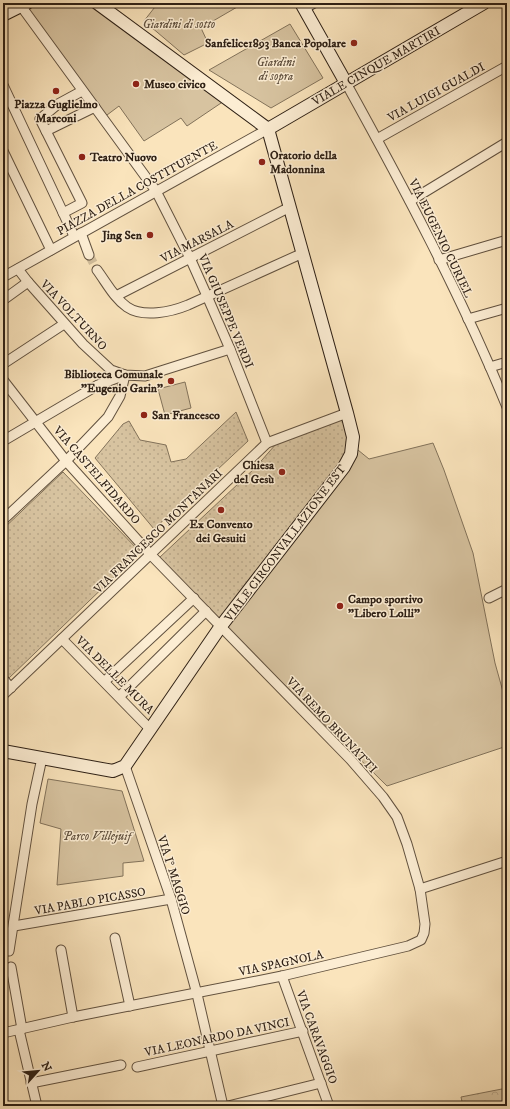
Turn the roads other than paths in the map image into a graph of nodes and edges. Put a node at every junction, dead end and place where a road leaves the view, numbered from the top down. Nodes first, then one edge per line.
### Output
1 (97, 3) edge
2 (484, 3) edge
3 (24, 4) edge
4 (306, 5) edge
5 (3, 15) edge
6 (507, 66) edge
7 (346, 83) junction
8 (3, 85) edge
9 (82, 91) junction
10 (95, 107) junction
11 (268, 129) junction
12 (46, 131) junction
13 (377, 139) junction
14 (507, 142) edge
15 (3, 152) edge
16 (156, 191) junction
17 (410, 200) junction
18 (290, 207) junction
19 (63, 213) junction
20 (78, 235) junction
21 (507, 240) edge
22 (51, 250) junction
23 (303, 253) junction
24 (89, 255) tunnel mouth
25 (190, 258) junction
26 (439, 260) junction
27 (18, 269) junction
28 (97, 270) tunnel mouth
29 (3, 277) edge
30 (28, 282) junction
31 (116, 296) junction
32 (207, 296) junction
33 (4, 299) edge
34 (507, 308) edge
35 (468, 320) junction
36 (64, 324) junction
37 (230, 349) junction
38 (507, 362) edge
39 (3, 364) edge
40 (490, 367) junction
41 (125, 375) junction
42 (3, 380) edge
43 (507, 407) edge
44 (347, 413) junction
45 (36, 421) junction
46 (3, 441) edge
47 (267, 443) junction
48 (66, 461) junction
49 (3, 520) edge
50 (150, 555) junction
51 (507, 589) edge
52 (194, 598) junction
53 (489, 598) dead end
54 (206, 612) junction
55 (221, 626) junction
56 (62, 639) junction
57 (3, 679) edge
58 (105, 681) junction
59 (11, 688) junction
60 (3, 695) edge
61 (120, 696) junction
62 (150, 729) junction
63 (3, 751) edge
64 (42, 758) junction
65 (125, 766) junction
66 (507, 861) edge
67 (420, 889) junction
68 (170, 899) junction
69 (14, 926) junction
70 (115, 938) dead end
71 (61, 950) dead end
72 (9, 951) dead end
73 (11, 967) dead end
74 (282, 976) junction
75 (197, 994) junction
76 (130, 1006) junction
77 (73, 1017) junction
78 (20, 1029) junction
79 (303, 1031) junction
80 (3, 1033) edge
81 (210, 1051) junction
82 (121, 1065) dead end
83 (137, 1067) dead end
84 (31, 1083) junction
85 (321, 1083) junction
86 (37, 1106) edge
87 (223, 1106) edge
88 (228, 1106) edge
89 (329, 1106) edge

1 - 11 main road
2 - 7 main road, VIALE CINQUE MARTIRI
3 - 5 main road
3 - 9 street
4 - 7 main road
6 - 13 street, VIA LUIGI GUALDI
7 - 11 main road, VIALE CINQUE MARTIRI
7 - 13 street, VIA EUGENIO CURIEL
8 - 19 street
9 - 10 street
9 - 12 street
10 - 12 street
10 - 16 street, VIA GIUSEPPE VERDI
11 - 16 street, PIAZZA DELLA COSTITUENTE
11 - 18 main road, VIALE CIRCONVALLAZIONE EST
12 - 19 street
13 - 17 street, VIA EUGENIO CURIEL
14 - 17 street
15 - 22 street
16 - 20 street, PIAZZA DELLA COSTITUENTE
16 - 25 street, VIA GIUSEPPE VERDI
17 - 26 street, VIA EUGENIO CURIEL
18 - 23 main road, VIALE CIRCONVALLAZIONE EST
18 - 25 street, VIA MARSALA
19 - 20 street
20 - 22 street, PIAZZA DELLA COSTITUENTE
20 - 24 street
21 - 26 street
22 - 27 street, PIAZZA DELLA COSTITUENTE
23 - 32 street
23 - 44 main road, VIALE CIRCONVALLAZIONE EST
25 - 31 street, VIA MARSALA
25 - 32 street, VIA GIUSEPPE VERDI
26 - 35 street, VIA EUGENIO CURIEL
27 - 29 street, PIAZZA DELLA COSTITUENTE
27 - 30 street
28 - 31 street
30 - 33 street
30 - 36 street, VIA VOLTURNO
31 - 32 street
32 - 37 street, VIA GIUSEPPE VERDI
34 - 35 street
35 - 40 street, VIA EUGENIO CURIEL
36 - 39 street
36 - 41 street, VIA VOLTURNO
37 - 41 street
37 - 47 street, VIA GIUSEPPE VERDI
38 - 40 street
40 - 43 street, VIA EUGENIO CURIEL
41 - 45 street
41 - 48 street
42 - 45 street, VIA CASTELFIDARDO
44 - 47 street, VIA FRANCESCO MONTANARI
44 - 55 main road, VIALE CIRCONVALLAZIONE EST
45 - 46 street
45 - 48 street, VIA CASTELFIDARDO
47 - 50 street, VIA FRANCESCO MONTANARI
48 - 49 street
48 - 50 street, VIA CASTELFIDARDO
50 - 52 street, VIA CASTELFIDARDO
50 - 56 street, VIA FRANCESCO MONTANARI
51 - 53 street
52 - 54 street, VIA REMO BRUNATTI
52 - 58 street
54 - 55 street, VIA REMO BRUNATTI
54 - 61 street
55 - 62 main road, VIALE CIRCONVALLAZIONE EST
55 - 67 street, VIA REMO BRUNATTI
56 - 58 street, VIA DELLE MURA
56 - 59 street, VIA FRANCESCO MONTANARI
57 - 59 street
58 - 61 street, VIA DELLE MURA
59 - 60 street, VIA FRANCESCO MONTANARI
61 - 62 street, VIA DELLE MURA
62 - 65 main road, VIALE CIRCONVALLAZIONE EST
63 - 64 main road
64 - 65 main road
64 - 69 street, VIA PABLO PICASSO
65 - 68 street, VIA I° MAGGIO
66 - 67 street
67 - 74 street, VIA SPAGNOLA
68 - 69 street, VIA PABLO PICASSO
68 - 75 street, VIA I° MAGGIO
69 - 72 street, VIA PABLO PICASSO
70 - 76 street
71 - 77 street
73 - 78 street
74 - 75 street, VIA SPAGNOLA
74 - 79 street, VIA CARAVAGGIO
75 - 76 street, VIA SPAGNOLA
75 - 81 street, VIA I° MAGGIO
76 - 77 street, VIA SPAGNOLA
77 - 78 street, VIA SPAGNOLA
78 - 80 street, VIA SPAGNOLA
78 - 84 street
79 - 81 street, VIA LEONARDO DA VINCI
79 - 85 street, VIA CARAVAGGIO
81 - 83 street, VIA LEONARDO DA VINCI
81 - 87 street, VIA I° MAGGIO
82 - 84 street
84 - 86 street
85 - 88 street
85 - 89 street, VIA CARAVAGGIO

